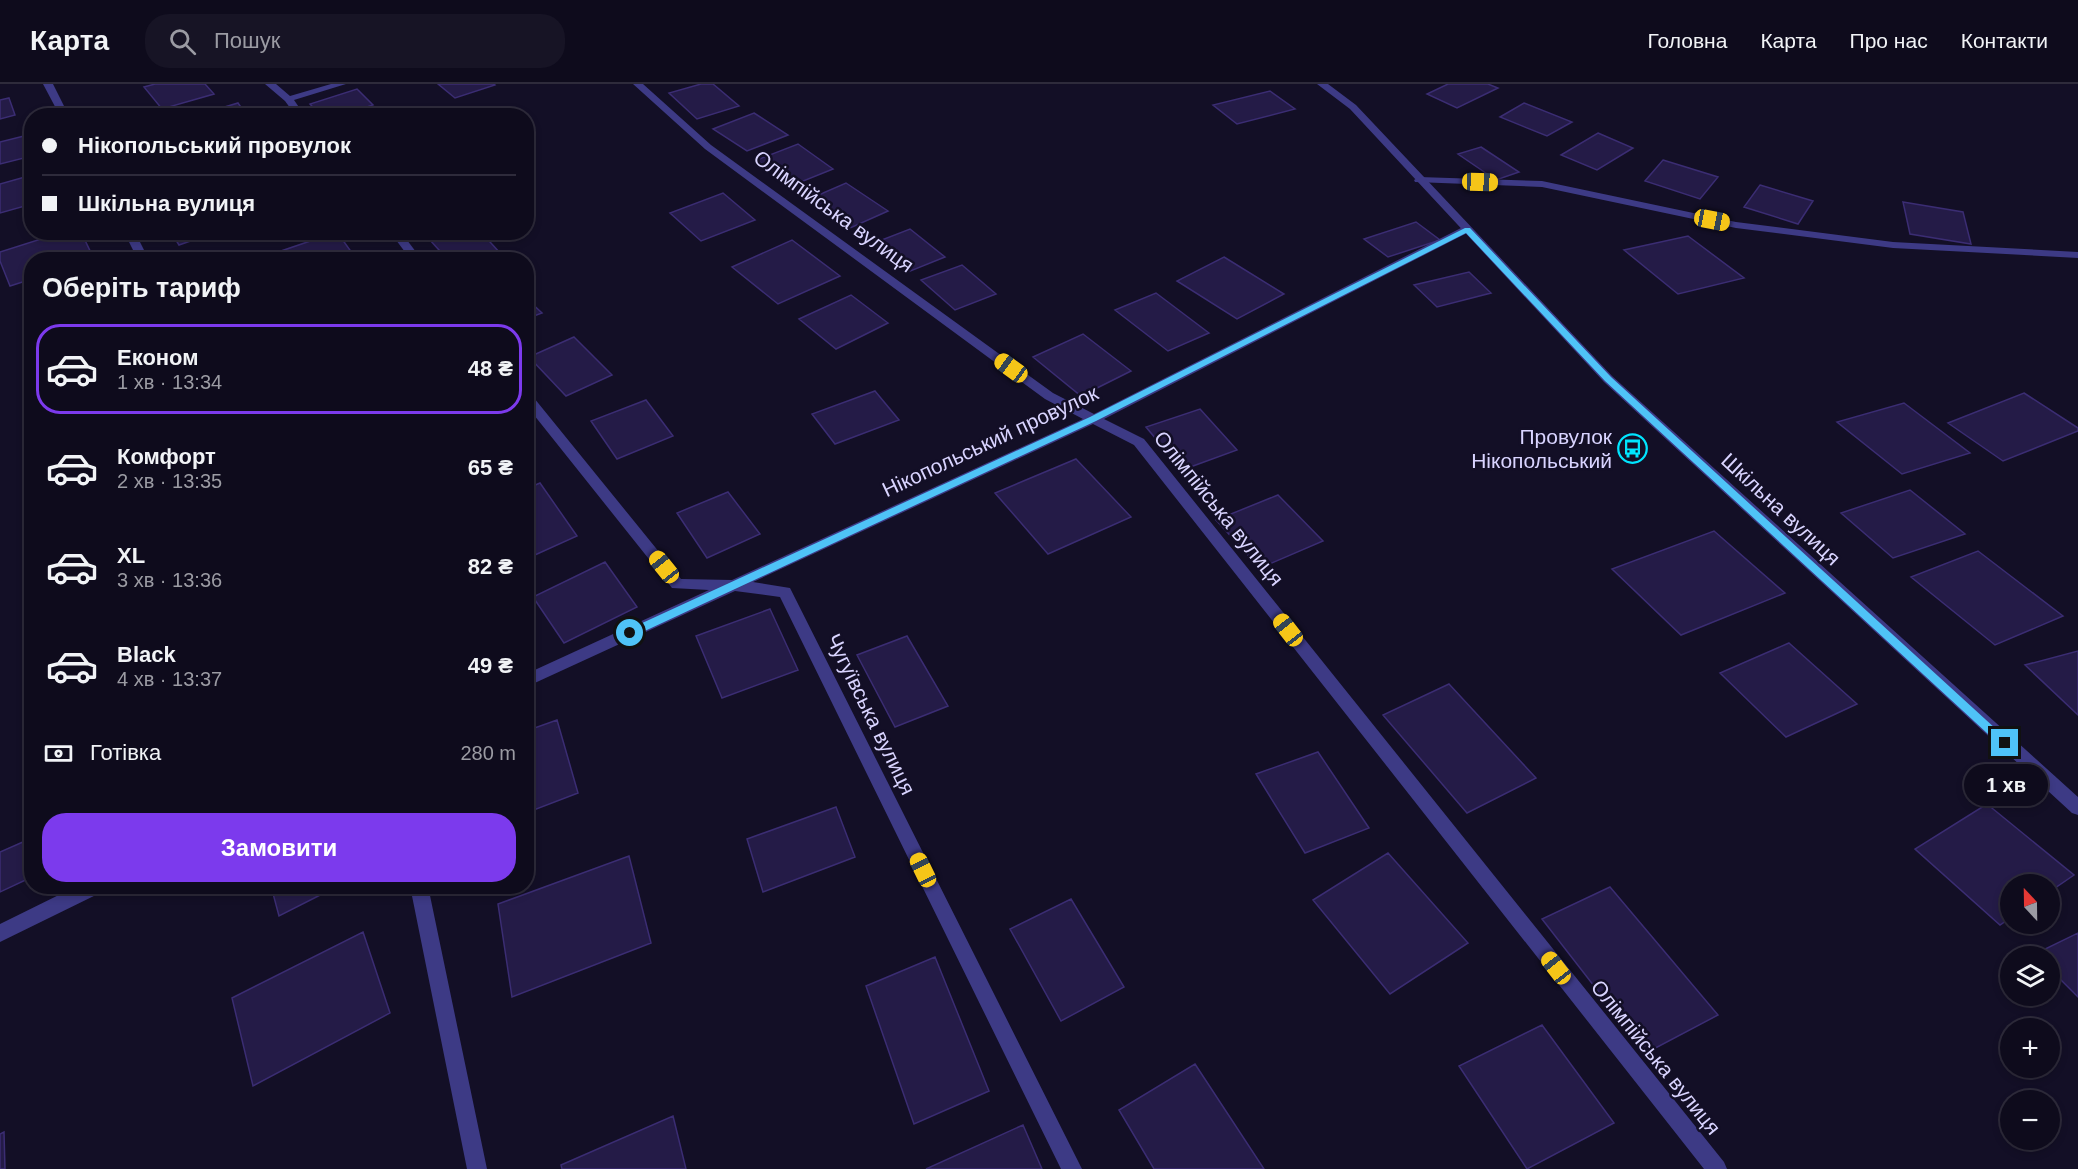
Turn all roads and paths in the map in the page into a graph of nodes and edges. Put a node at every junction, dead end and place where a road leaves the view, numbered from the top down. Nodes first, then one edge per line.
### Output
1 (48, 84) edge
2 (270, 84) edge
3 (341, 84) edge
4 (638, 84) edge
5 (1322, 84) edge
6 (288, 99) junction
7 (61, 108) edge
8 (295, 108) edge
9 (1419, 180) junction
10 (1467, 229) junction
11 (401, 240) edge
12 (411, 252) edge
13 (2078, 255) edge
14 (534, 406) edge
15 (1093, 419) junction
16 (734, 585) junction
17 (534, 677) edge
18 (2078, 808) edge
19 (80, 894) edge
20 (421, 894) edge
21 (0, 933) edge
22 (477, 1169) edge
23 (1072, 1169) edge
24 (1718, 1169) edge

1 - 7 street
2 - 6 street
3 - 6 street
4 - 15 street, Олімпійська вулиця
5 - 9 street, Шкільна вулиця
6 - 8 street
9 - 10 street, Шкільна вулиця
9 - 13 street
10 - 15 street, Нікопольський провулок
10 - 18 street, Шкільна вулиця
11 - 12 street
14 - 16 street, Чугуївська вулиця
15 - 16 street, Нікопольський провулок
15 - 24 street, Олімпійська вулиця
16 - 17 street, Нікопольський провулок
16 - 23 street, Чугуївська вулиця
19 - 21 street
20 - 22 street

